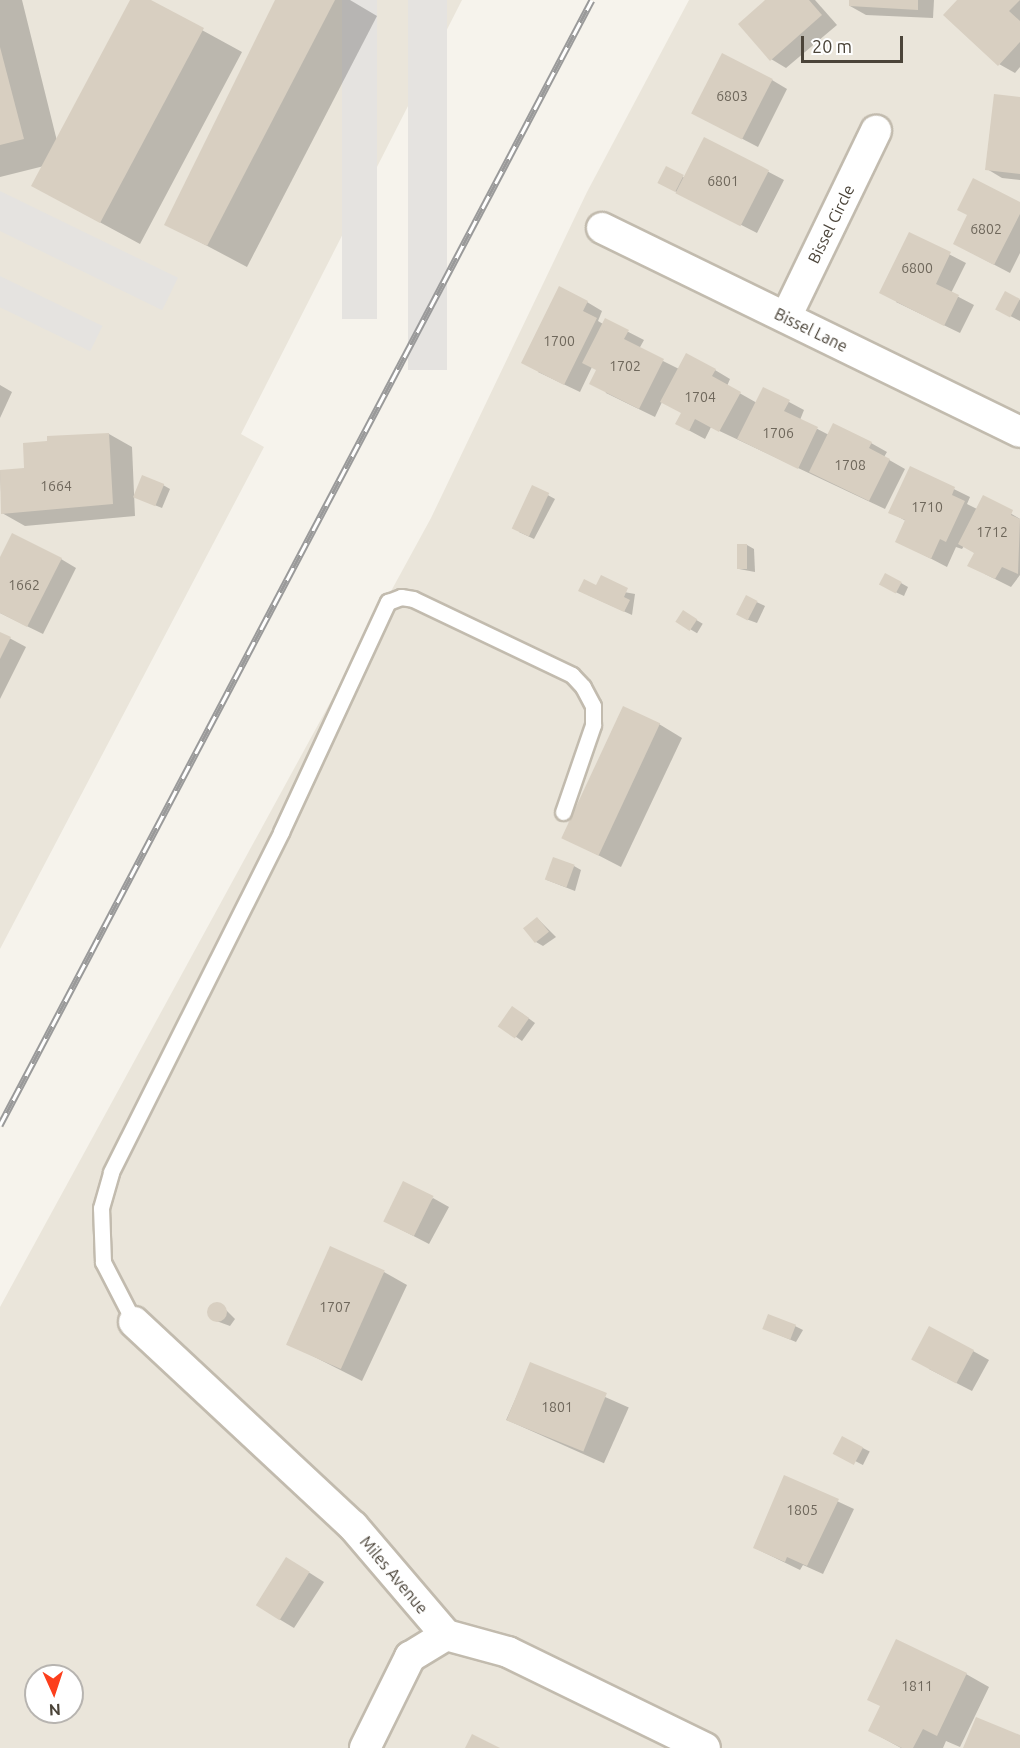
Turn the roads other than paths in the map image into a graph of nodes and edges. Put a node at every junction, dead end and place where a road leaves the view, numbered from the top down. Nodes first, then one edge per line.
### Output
1 (876, 131) dead end
2 (602, 228) dead end
3 (786, 317) junction
4 (1020, 432) edge
5 (563, 812) dead end
6 (134, 1322) joint
7 (446, 1635) junction
8 (365, 1748) edge
9 (705, 1748) edge

1 - 3 street, Bissel Circle
2 - 3 street, Bissel Lane
3 - 4 street, Bissel Lane
5 - 6 lane
6 - 7 street, Miles Avenue
7 - 8 street
7 - 9 street

